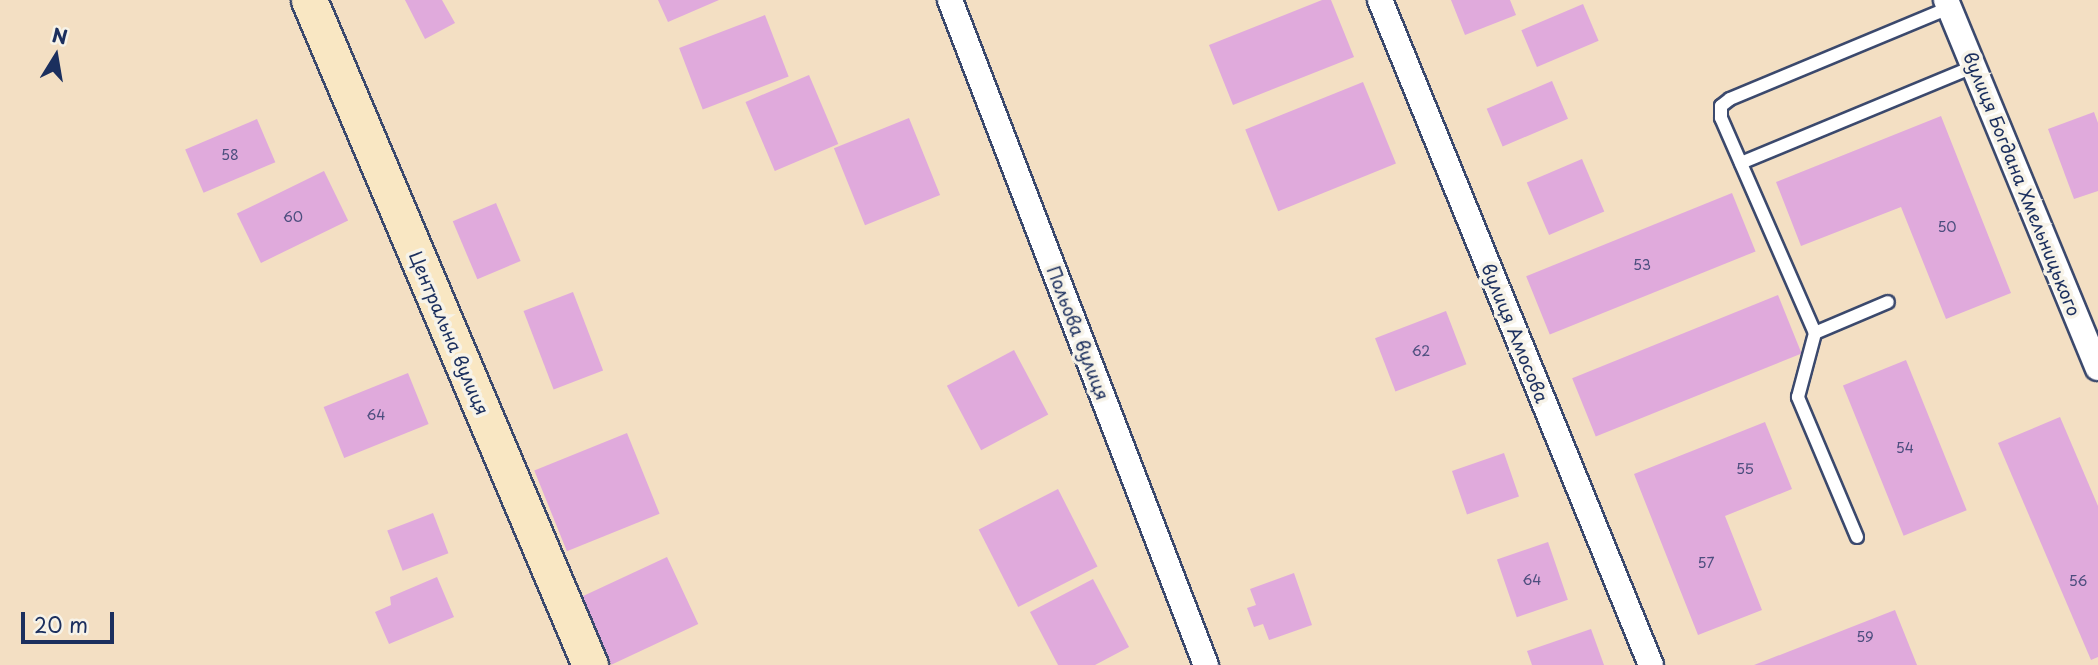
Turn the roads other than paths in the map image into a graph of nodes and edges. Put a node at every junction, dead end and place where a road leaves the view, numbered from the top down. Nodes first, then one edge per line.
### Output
1 (309, 0) edge
2 (950, 0) edge
3 (1380, 0) edge
4 (1948, 4) edge
5 (1973, 67) junction
6 (1741, 163) junction
7 (1888, 302) dead end
8 (1815, 332) junction
9 (2098, 368) edge
10 (1857, 537) dead end
11 (590, 665) edge
12 (1206, 665) edge
13 (1651, 665) edge

1 - 11 main road, Центральна вулиця
2 - 12 street, Польова вулиця
3 - 13 street, вулиця Амосова
4 - 5 street, вулиця Богдана Хмельницького
4 - 6 lane
5 - 6 lane
5 - 9 street, вулиця Богдана Хмельницького
6 - 8 lane
7 - 8 lane
8 - 10 lane

